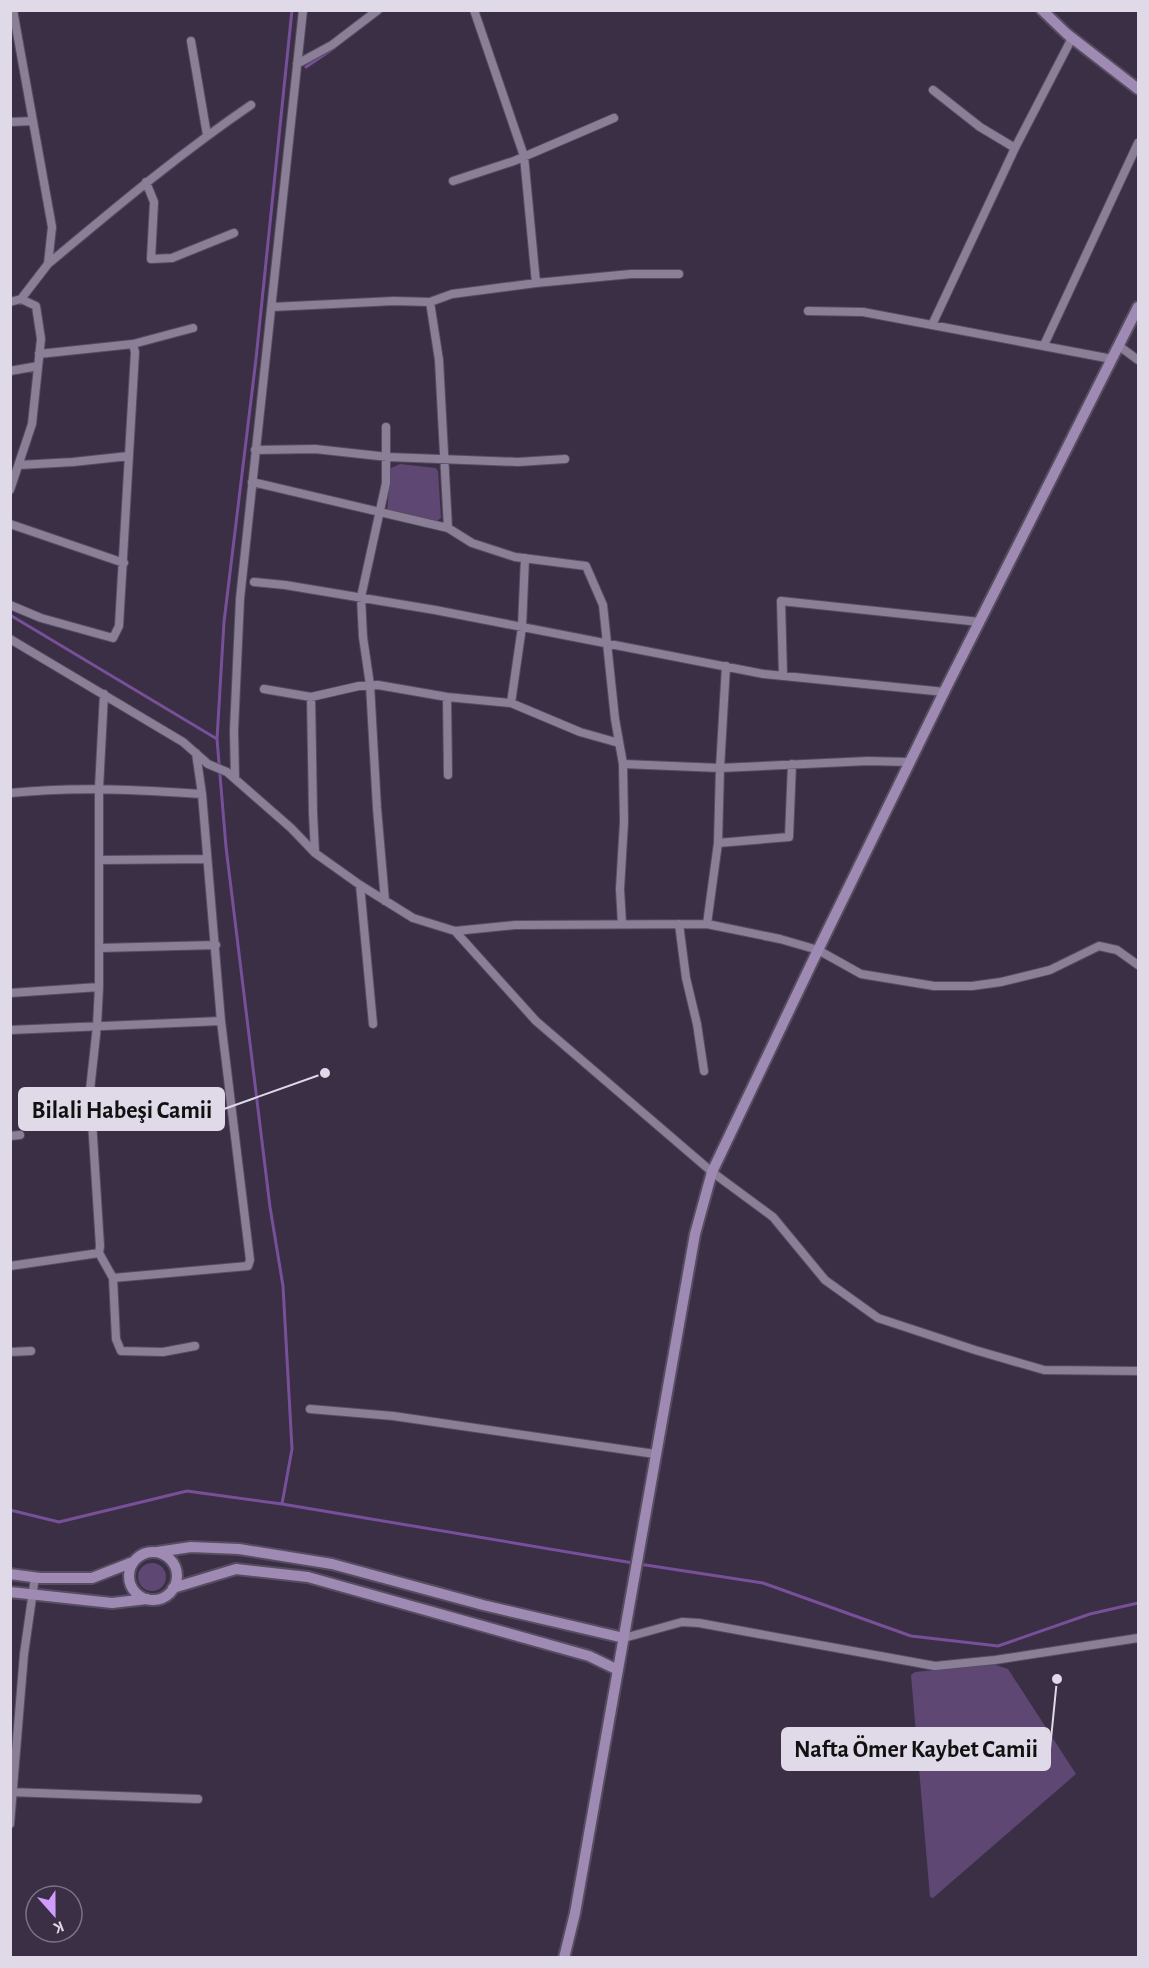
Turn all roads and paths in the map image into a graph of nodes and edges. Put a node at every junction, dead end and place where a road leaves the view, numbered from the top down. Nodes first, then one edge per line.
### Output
1 (13, 10) edge
2 (303, 10) edge
3 (378, 10) edge
4 (474, 10) edge
5 (1042, 10) edge
6 (1072, 38) junction
7 (191, 41) dead end
8 (297, 64) junction
9 (1138, 89) edge
10 (933, 90) dead end
11 (250, 105) dead end
12 (614, 118) dead end
13 (33, 121) junction
14 (10, 122) edge
15 (207, 135) junction
16 (1138, 143) edge
17 (1015, 148) junction
18 (524, 156) junction
19 (453, 181) dead end
20 (146, 182) junction
21 (234, 233) dead end
22 (48, 264) junction
23 (679, 274) dead end
24 (536, 283) junction
25 (21, 299) junction
26 (10, 302) edge
27 (430, 302) junction
28 (272, 307) junction
29 (1138, 307) edge
30 (808, 311) dead end
31 (932, 325) junction
32 (193, 328) dead end
33 (133, 344) junction
34 (1044, 345) junction
35 (1119, 346) junction
36 (39, 354) junction
37 (1112, 359) junction
38 (1138, 360) edge
39 (38, 366) junction
40 (10, 371) edge
41 (386, 427) dead end
42 (255, 450) junction
43 (129, 456) junction
44 (388, 457) junction
45 (445, 459) junction
46 (565, 459) dead end
47 (19, 465) junction
48 (252, 482) junction
49 (10, 490) edge
50 (381, 514) junction
51 (10, 524) edge
52 (448, 528) junction
53 (525, 558) junction
54 (124, 563) junction
55 (254, 582) dead end
56 (361, 597) junction
57 (10, 605) edge
58 (980, 622) junction
59 (522, 627) junction
60 (10, 639) edge
61 (608, 643) junction
62 (726, 666) junction
63 (783, 675) junction
64 (370, 685) junction
65 (264, 689) dead end
66 (945, 692) junction
67 (104, 694) junction
68 (447, 697) junction
69 (311, 698) junction
70 (511, 703) junction
71 (619, 743) junction
72 (196, 753) junction
73 (910, 762) junction
74 (623, 764) junction
75 (792, 764) junction
76 (720, 768) junction
77 (448, 776) dead end
78 (235, 779) junction
79 (99, 788) junction
80 (10, 793) edge
81 (202, 794) junction
82 (718, 843) junction
83 (315, 853) junction
84 (207, 859) junction
85 (99, 861) junction
86 (360, 885) junction
87 (385, 902) junction
88 (622, 924) junction
89 (679, 924) junction
90 (707, 924) junction
91 (455, 931) junction
92 (216, 945) junction
93 (99, 948) junction
94 (818, 950) junction
95 (1138, 965) edge
96 (99, 987) junction
97 (10, 993) edge
98 (221, 1021) junction
99 (373, 1024) dead end
100 (98, 1026) junction
101 (10, 1030) edge
102 (704, 1071) dead end
103 (10, 1136) edge
104 (20, 1136) dead end
105 (712, 1172) junction
106 (99, 1253) junction
107 (10, 1266) edge
108 (112, 1278) junction
109 (195, 1346) dead end
110 (31, 1351) dead end
111 (10, 1352) edge
112 (1138, 1371) edge
113 (310, 1409) dead end
114 (655, 1454) junction
115 (157, 1552) junction
116 (134, 1562) junction
117 (10, 1575) edge
118 (35, 1577) junction
119 (174, 1588) junction
120 (10, 1592) edge
121 (32, 1596) junction
122 (147, 1599) junction
123 (624, 1638) junction
124 (1138, 1638) edge
125 (618, 1670) junction
126 (14, 1723) edge
127 (12, 1792) edge
128 (198, 1799) dead end
129 (10, 1824) edge
130 (564, 1958) edge

1 - 13 street
2 - 8 street
3 - 8 street
4 - 18 street
5 - 6 main road
6 - 9 main road
6 - 17 street
7 - 15 street
8 - 28 street
10 - 17 street
11 - 15 street
12 - 18 street
13 - 14 street
13 - 22 street
15 - 20 street
16 - 34 street
17 - 31 street
18 - 19 street
18 - 24 street
20 - 21 street
20 - 22 street
22 - 25 street
23 - 24 street
24 - 27 street
25 - 26 street
25 - 36 street
27 - 28 street
27 - 45 street
28 - 42 street
29 - 35 main road
30 - 31 street
31 - 34 street
32 - 33 street
33 - 36 street
33 - 43 street
34 - 37 street
35 - 37 main road
35 - 38 street
36 - 39 street
37 - 58 main road
39 - 40 street
39 - 47 street
41 - 44 street
42 - 44 street
42 - 48 street
43 - 47 street
43 - 54 street
44 - 45 street
44 - 50 street
45 - 46 street
45 - 52 street
47 - 49 street
48 - 50 street
48 - 78 street
50 - 52 street
50 - 56 street
51 - 54 street
52 - 53 street
53 - 59 street
53 - 61 street
54 - 57 street
55 - 56 street
56 - 59 street
56 - 64 street
58 - 63 street
58 - 66 main road
59 - 61 street
59 - 70 street
60 - 67 street
61 - 62 street
61 - 71 street
62 - 63 street
62 - 76 street
63 - 66 street
64 - 68 street
64 - 69 street
64 - 87 street
65 - 69 street
66 - 73 main road
67 - 72 street
67 - 79 street
68 - 70 street
68 - 77 street
69 - 83 street
70 - 71 street
71 - 74 street
72 - 78 street
72 - 81 street
73 - 75 street
73 - 94 main road
74 - 76 street
74 - 88 street
75 - 76 street
75 - 82 street
76 - 82 street
78 - 83 street
79 - 80 street
79 - 81 street
79 - 85 street
81 - 84 street
82 - 90 street
83 - 86 street
84 - 85 street
84 - 92 street
85 - 93 street
86 - 87 street
86 - 99 street
87 - 91 street
88 - 89 street
88 - 91 street
89 - 90 street
89 - 102 street
90 - 94 street
91 - 105 street
92 - 93 street
92 - 98 street
93 - 96 street
94 - 95 street
94 - 105 main road
96 - 97 street
96 - 100 street
98 - 100 street
98 - 108 street
100 - 101 street
100 - 106 street
103 - 104 street
105 - 112 street
105 - 114 main road
106 - 107 street
106 - 108 street
108 - 109 street
110 - 111 street
113 - 114 street
114 - 123 main road
115 - 116 main road
115 - 119 main road
115 - 123 main road
116 - 118 main road
116 - 122 main road
117 - 118 main road
118 - 121 street
119 - 122 main road
119 - 125 main road
120 - 121 main road
121 - 122 main road
121 - 126 street
123 - 124 street
123 - 125 main road
125 - 130 main road
126 - 127 street
127 - 128 street
127 - 129 street

